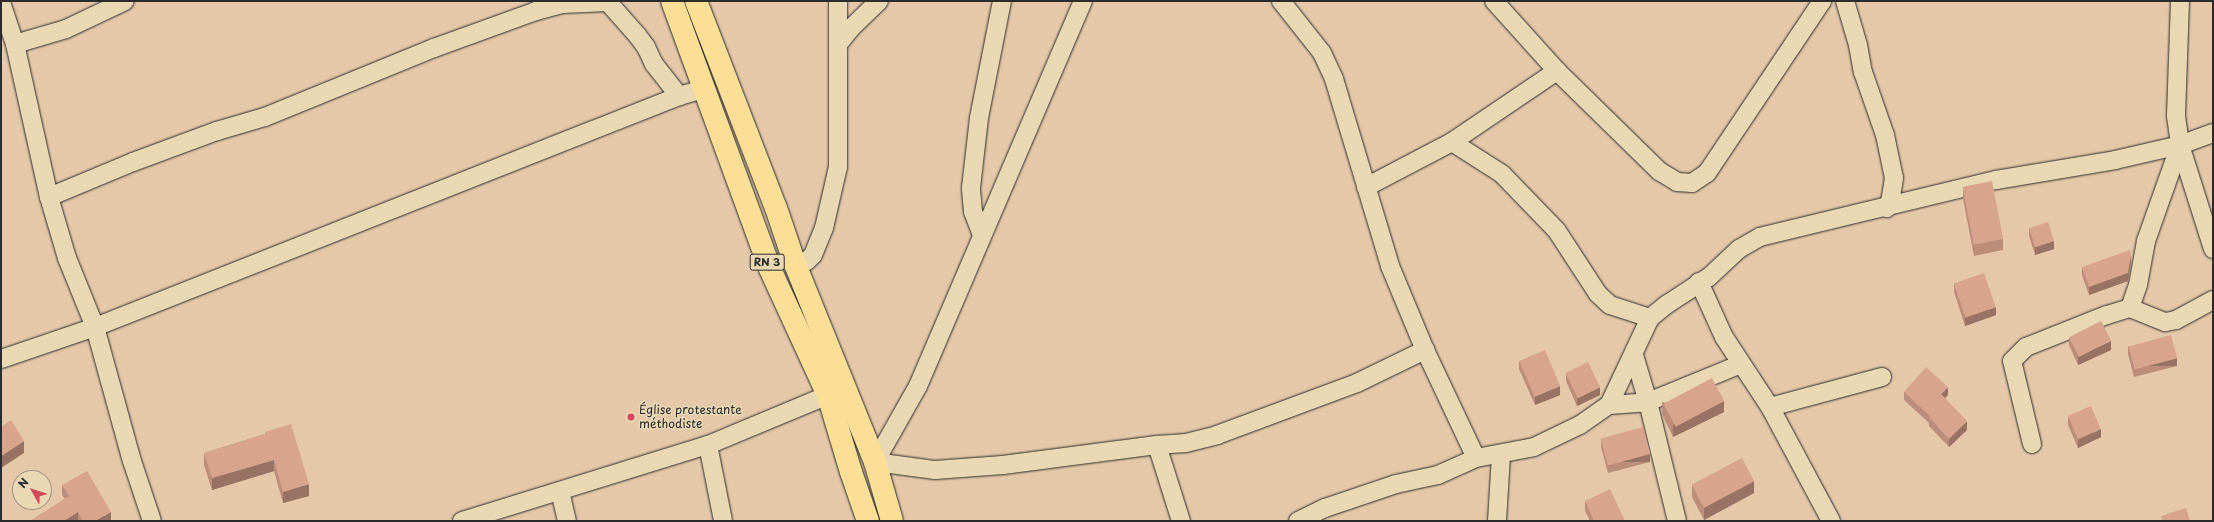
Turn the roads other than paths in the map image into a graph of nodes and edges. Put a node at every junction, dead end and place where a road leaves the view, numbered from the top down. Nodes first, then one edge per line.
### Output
1 (125, 1) edge
2 (608, 1) edge
3 (672, 1) edge
4 (696, 1) edge
5 (838, 1) edge
6 (879, 1) edge
7 (1002, 1) edge
8 (1083, 1) edge
9 (1281, 1) edge
10 (1494, 1) edge
11 (1822, 1) edge
12 (1845, 1) edge
13 (2180, 1) edge
14 (1, 2) edge
15 (839, 43) junction
16 (15, 44) junction
17 (1557, 71) junction
18 (703, 89) junction
19 (678, 96) junction
20 (2213, 133) edge
21 (1452, 142) junction
22 (2180, 145) junction
23 (1366, 187) junction
24 (49, 197) junction
25 (1887, 208) junction
26 (982, 235) junction
27 (2213, 249) edge
28 (795, 264) junction
29 (1699, 282) junction
30 (2213, 300) edge
31 (2130, 308) junction
32 (1650, 318) junction
33 (95, 327) junction
34 (1425, 350) junction
35 (1634, 355) junction
36 (1, 359) edge
37 (1741, 364) junction
38 (1882, 377) dead end
39 (828, 395) junction
40 (1648, 402) junction
41 (1609, 405) junction
42 (1770, 407) junction
43 (2032, 444) dead end
44 (708, 445) junction
45 (1157, 445) junction
46 (1501, 455) junction
47 (1476, 458) junction
48 (875, 462) junction
49 (560, 491) junction
50 (152, 521) edge
51 (462, 521) edge
52 (567, 521) edge
53 (723, 521) edge
54 (868, 521) edge
55 (892, 521) edge
56 (1181, 521) edge
57 (1298, 521) edge
58 (1497, 521) edge
59 (1677, 521) edge
60 (1831, 521) edge

1 - 16 street
2 - 19 street
2 - 24 street
3 - 18 main road, RN 3
4 - 28 main road, RN 3
5 - 15 street
6 - 15 street
7 - 26 street
8 - 26 street
9 - 23 street
10 - 17 street
11 - 17 street
12 - 25 street
13 - 22 street
14 - 16 street
15 - 28 street
16 - 24 street
17 - 21 street
18 - 19 street
18 - 39 main road, RN 3
19 - 33 street
20 - 22 street
21 - 23 street
21 - 32 street
22 - 25 street
22 - 27 street
22 - 31 street
23 - 34 street
24 - 33 street
25 - 29 street
26 - 48 street
28 - 48 main road, RN 3
29 - 32 street
29 - 37 street
30 - 31 street
31 - 43 street
32 - 35 street
33 - 36 street
33 - 50 street
34 - 45 street
34 - 47 street
35 - 40 street
35 - 41 street
37 - 40 street
37 - 42 street
38 - 42 street
39 - 44 street
39 - 54 main road, RN 3
40 - 41 street
40 - 59 street
41 - 46 street
42 - 60 street
44 - 49 street
44 - 53 street
45 - 48 street
45 - 56 street
46 - 47 street
46 - 58 street
47 - 57 street
48 - 55 main road, RN 3
49 - 51 street
49 - 52 street

